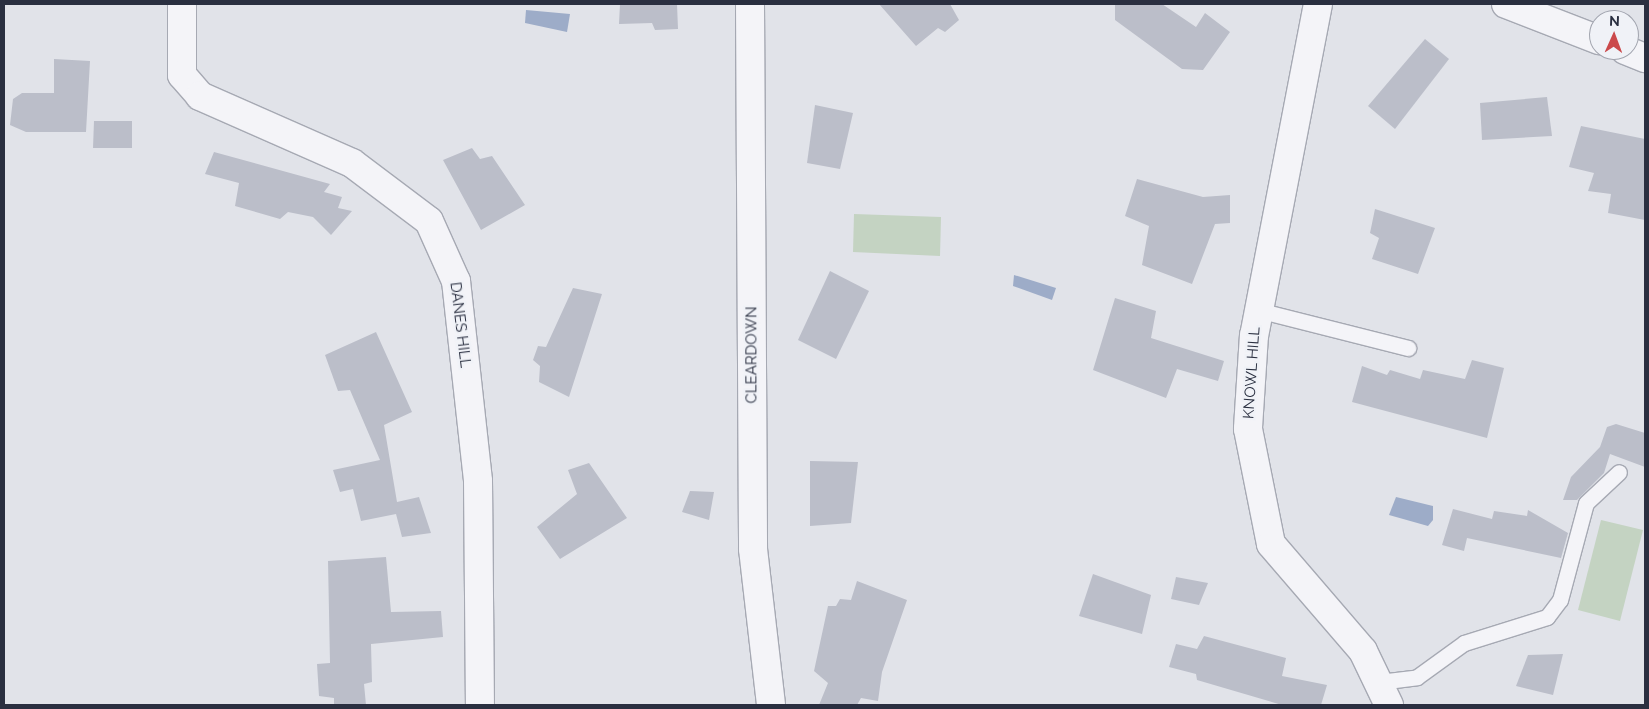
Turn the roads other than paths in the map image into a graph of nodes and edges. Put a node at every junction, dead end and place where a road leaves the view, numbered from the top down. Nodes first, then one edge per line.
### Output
1 (182, 4) edge
2 (750, 4) edge
3 (1318, 4) edge
4 (1506, 4) edge
5 (1589, 36) edge
6 (1258, 310) junction
7 (1408, 348) dead end
8 (1619, 472) dead end
9 (1384, 694) edge
10 (480, 705) edge
11 (771, 705) edge

1 - 10 street, DANES HILL
2 - 11 street, CLEARDOWN
3 - 6 street, KNOWL HILL
4 - 5 street
6 - 7 lane
6 - 9 street, KNOWL HILL
8 - 9 lane

